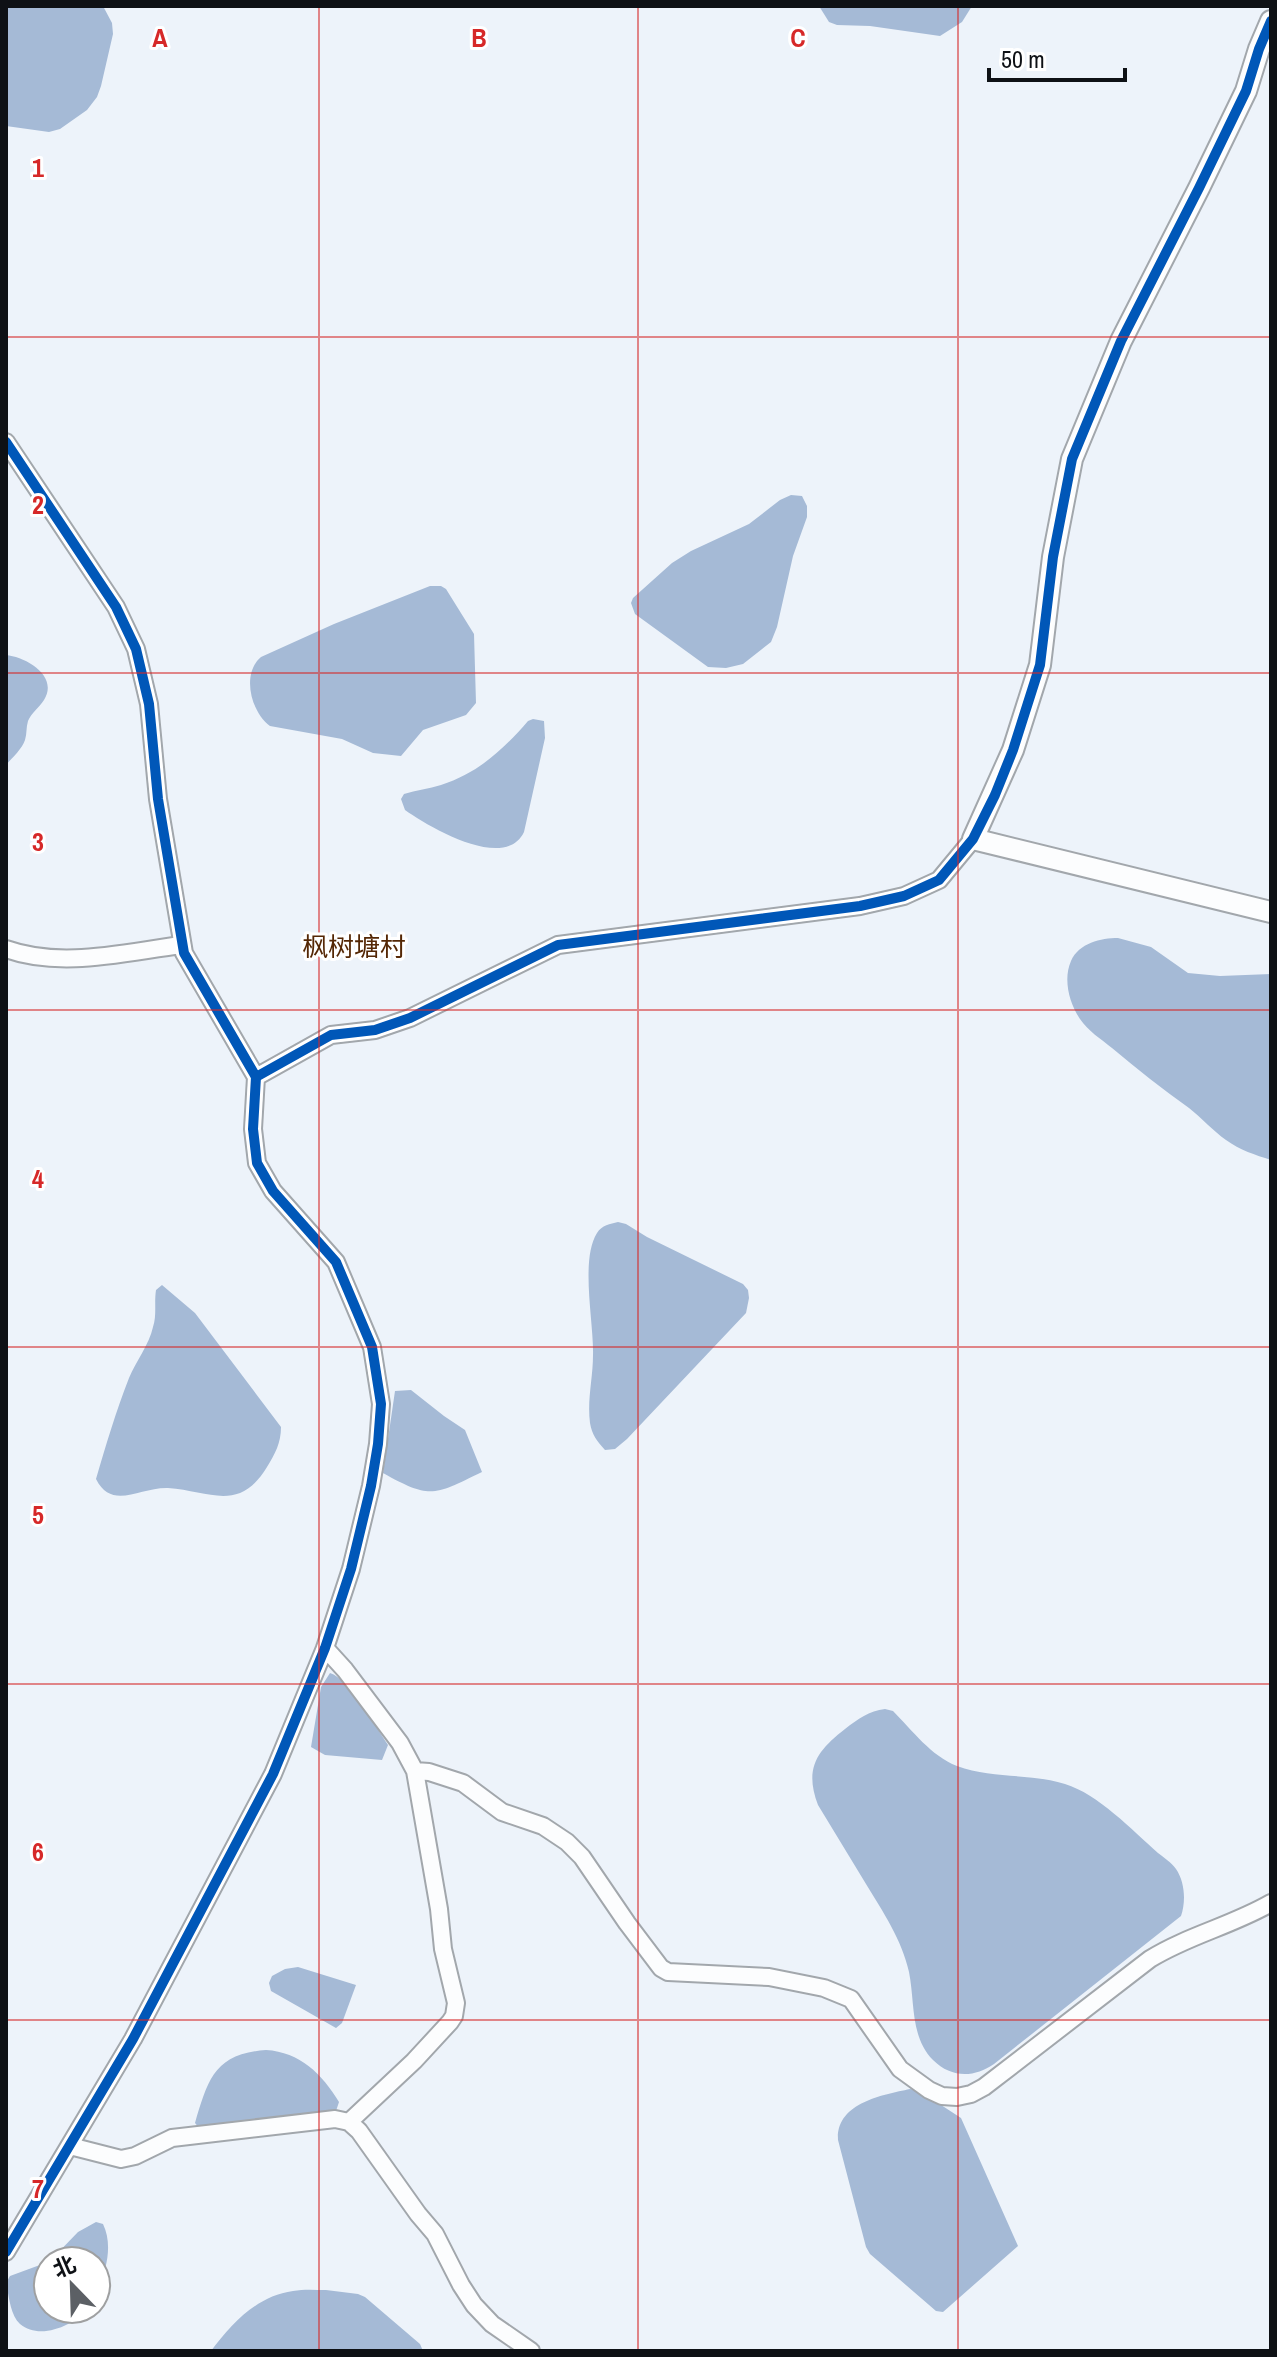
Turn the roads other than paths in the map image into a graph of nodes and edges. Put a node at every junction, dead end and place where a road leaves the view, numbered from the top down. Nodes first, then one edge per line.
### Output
1 (1271, 21) edge
2 (6, 442) edge
3 (973, 839) junction
4 (1271, 912) edge
5 (182, 945) junction
6 (6, 949) edge
7 (256, 1077) junction
8 (325, 1648) junction
9 (415, 1771) junction
10 (1271, 1903) edge
11 (349, 2122) junction
12 (70, 2146) junction
13 (6, 2252) edge
14 (531, 2351) edge

1 - 3 street
2 - 5 street
3 - 4 street
3 - 7 street
5 - 6 street
5 - 7 street
7 - 8 street
8 - 9 street
8 - 12 street
9 - 10 street
9 - 11 street
11 - 12 street
11 - 14 street
12 - 13 street

